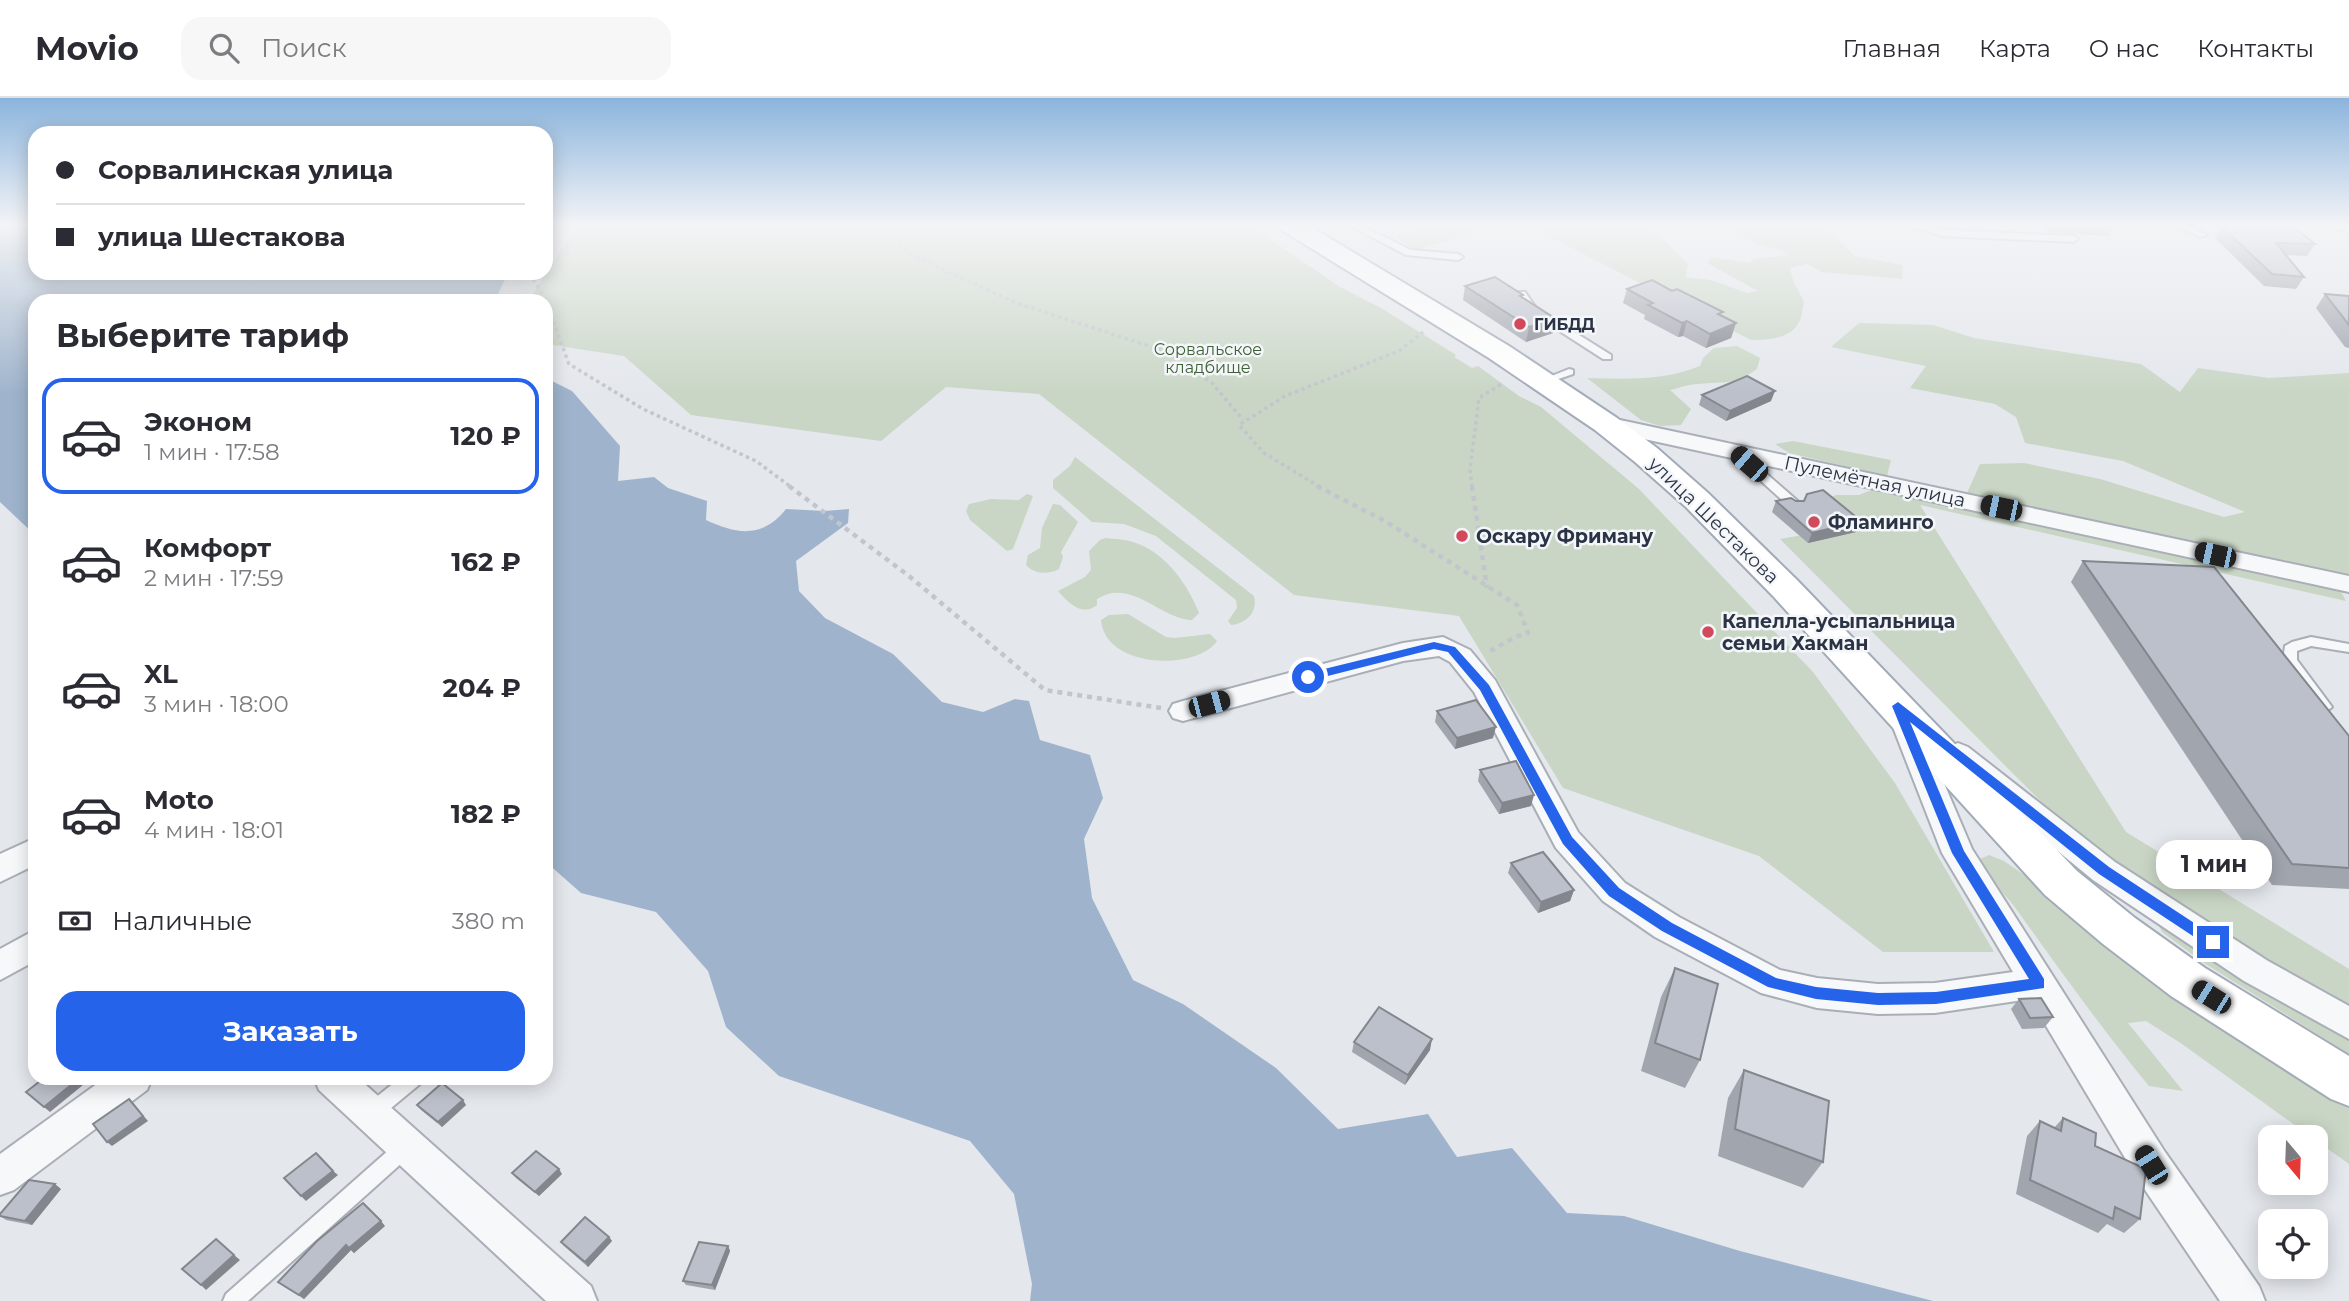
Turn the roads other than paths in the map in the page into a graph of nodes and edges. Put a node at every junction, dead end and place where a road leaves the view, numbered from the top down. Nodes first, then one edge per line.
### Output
1 (1384, 280) edge
2 (1522, 294) edge
3 (1607, 357) dead end
4 (1606, 424) junction
5 (1733, 450) junction
6 (1796, 506) edge
7 (2349, 584) edge
8 (2349, 648) edge
9 (1898, 706) junction
10 (1182, 711) road end
11 (2332, 716) edge
12 (28, 854) edge
13 (0, 869) edge
14 (28, 948) edge
15 (0, 966) edge
16 (2039, 983) junction
17 (2349, 1024) edge
18 (2349, 1083) edge
19 (125, 1085) edge
20 (340, 1085) edge
21 (405, 1085) edge
22 (370, 1113) junction
23 (407, 1147) junction
24 (0, 1177) edge
25 (233, 1301) edge
26 (576, 1301) edge
27 (2244, 1301) edge

1 - 4 main road, улица Шестакова
2 - 3 lane
4 - 5 street, Пулемётная улица
4 - 9 main road, улица Шестакова
5 - 6 lane
5 - 7 street, Пулемётная улица
8 - 11 lane
9 - 16 street
9 - 17 street, улица Шестакова
9 - 18 main road
10 - 16 street
12 - 13 street
14 - 15 street
16 - 27 street
19 - 24 street
20 - 22 street
21 - 22 lane
22 - 23 street
23 - 25 lane
23 - 26 street

